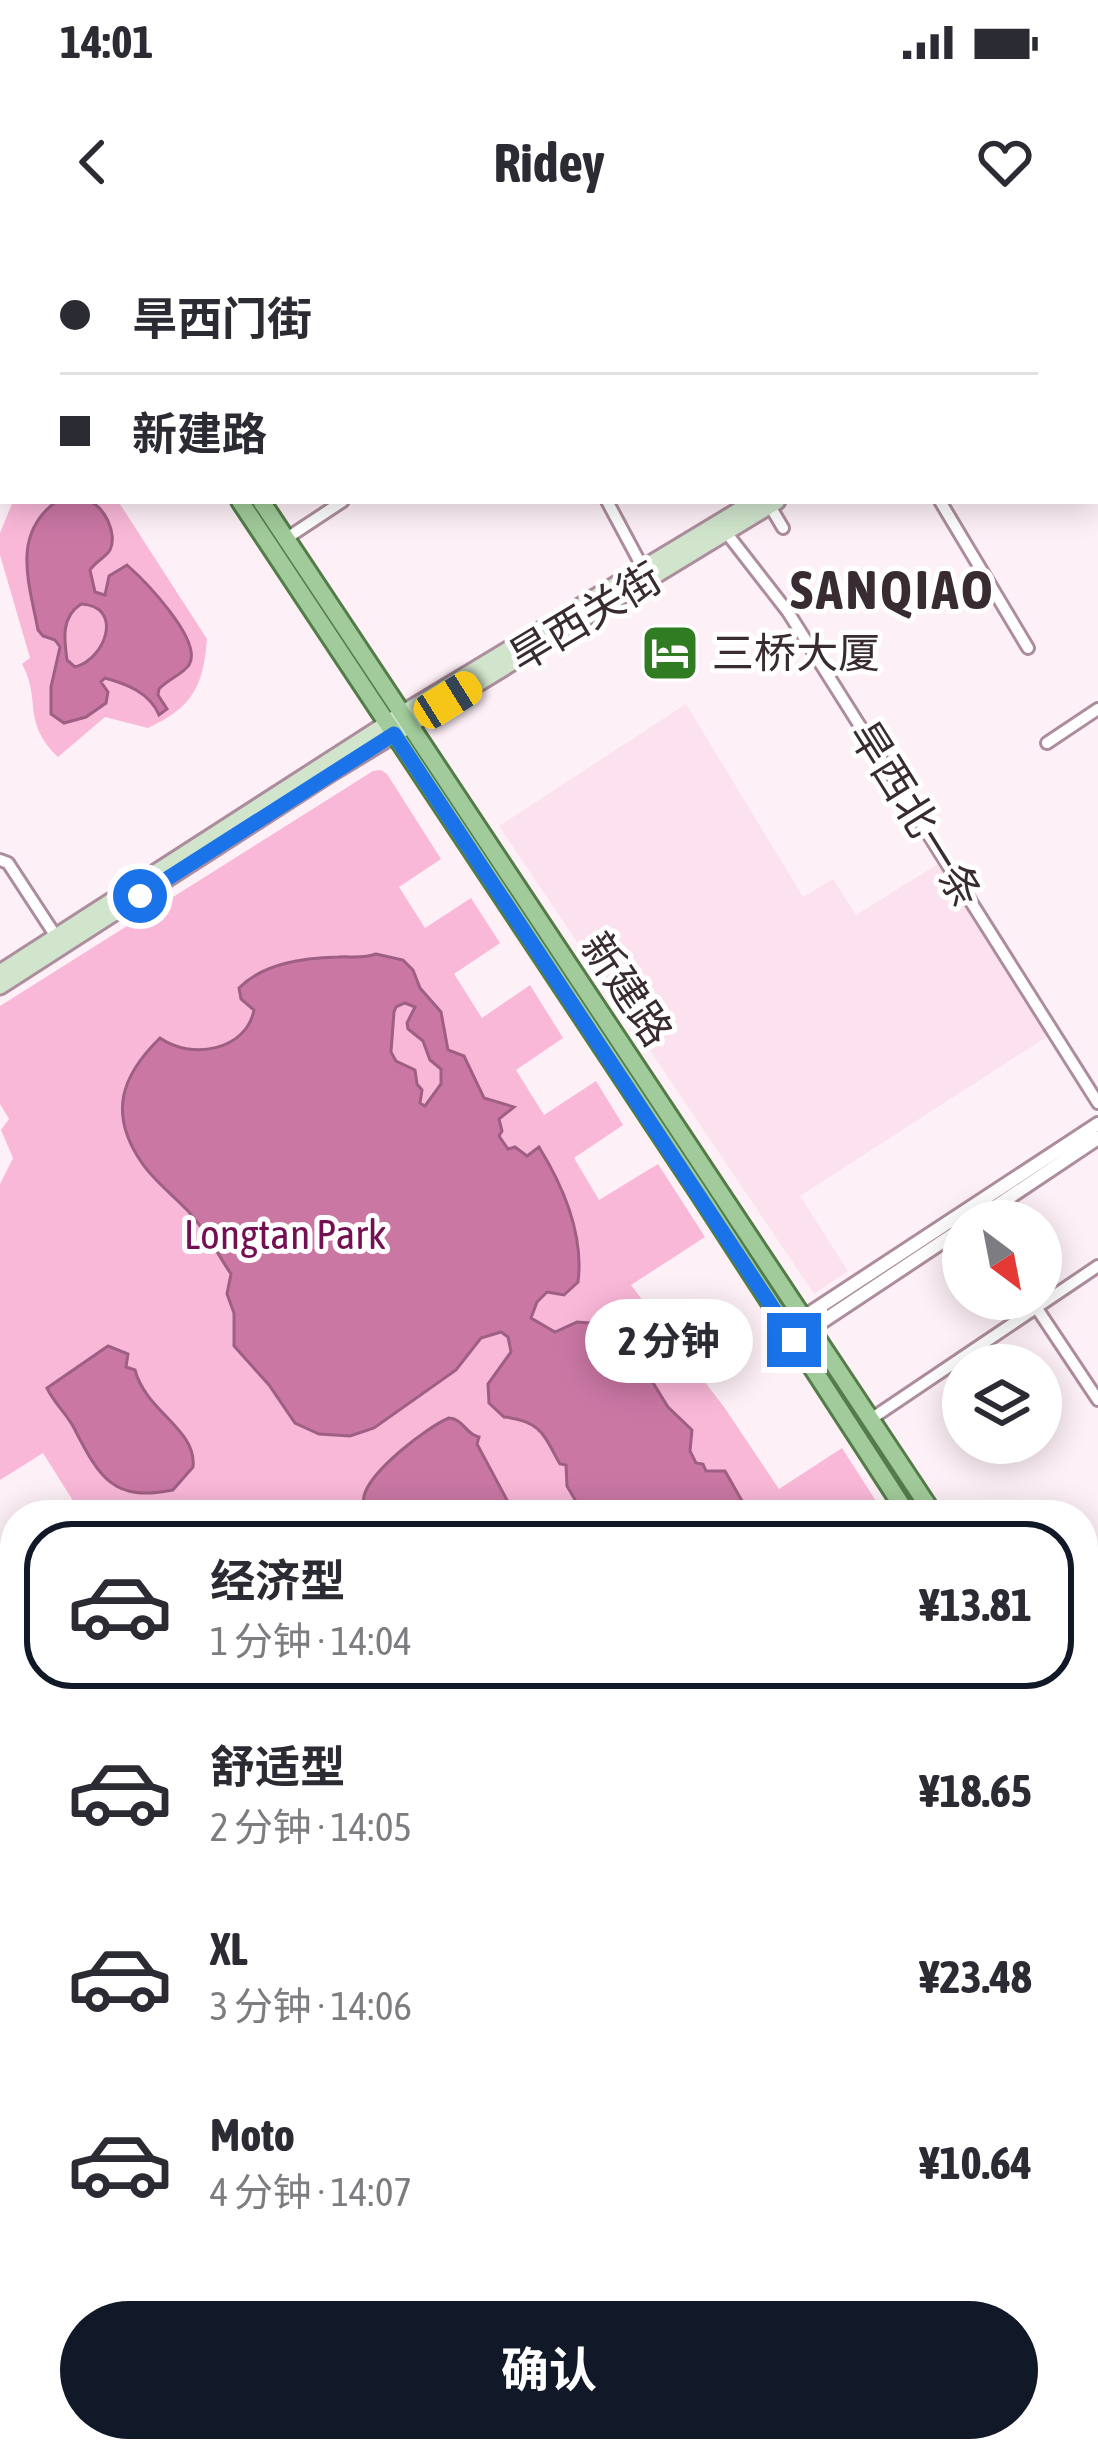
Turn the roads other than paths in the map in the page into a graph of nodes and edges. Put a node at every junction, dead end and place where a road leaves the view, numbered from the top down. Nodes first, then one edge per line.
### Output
1 (243, 504) edge
2 (262, 504) edge
3 (338, 504) edge
4 (610, 504) edge
5 (764, 504) edge
6 (764, 504) edge
7 (768, 504) edge
8 (942, 504) edge
9 (783, 528) dead end
10 (725, 531) junction
11 (279, 543) junction
12 (645, 573) junction
13 (1028, 648) dead end
14 (1098, 709) edge
15 (398, 724) junction
16 (1047, 743) dead end
17 (0, 860) edge
18 (59, 941) junction
19 (0, 973) edge
20 (0, 986) edge
21 (1098, 1102) edge
22 (1098, 1124) edge
23 (1098, 1138) edge
24 (1005, 1200) edge
25 (942, 1241) edge
26 (1098, 1265) edge
27 (1062, 1289) edge
28 (1017, 1320) edge
29 (1045, 1320) edge
30 (808, 1323) junction
31 (790, 1335) junction
32 (1098, 1400) edge
33 (871, 1418) junction
34 (898, 1500) edge
35 (924, 1500) edge

1 - 11 main road, 新建路
2 - 11 main road, 新建路
3 - 11 street
4 - 12 street
5 - 12 main road, 旱西关街
6 - 10 main road, 旱西关街
7 - 9 street
8 - 13 street
10 - 12 main road, 旱西关街
10 - 21 street, 旱西北一条
11 - 15 main road, 新建路
12 - 15 main road, 旱西关街
14 - 16 street
15 - 18 main road, 旱西关街
15 - 30 main road, 新建路
15 - 31 main road, 新建路
17 - 18 street
18 - 19 main road
18 - 20 main road
22 - 30 street
23 - 24 street
25 - 30 street
26 - 27 street
28 - 33 street
29 - 32 street
30 - 31 street
30 - 33 main road, 新建路
31 - 34 main road, 新建路
33 - 35 main road, 新建路

